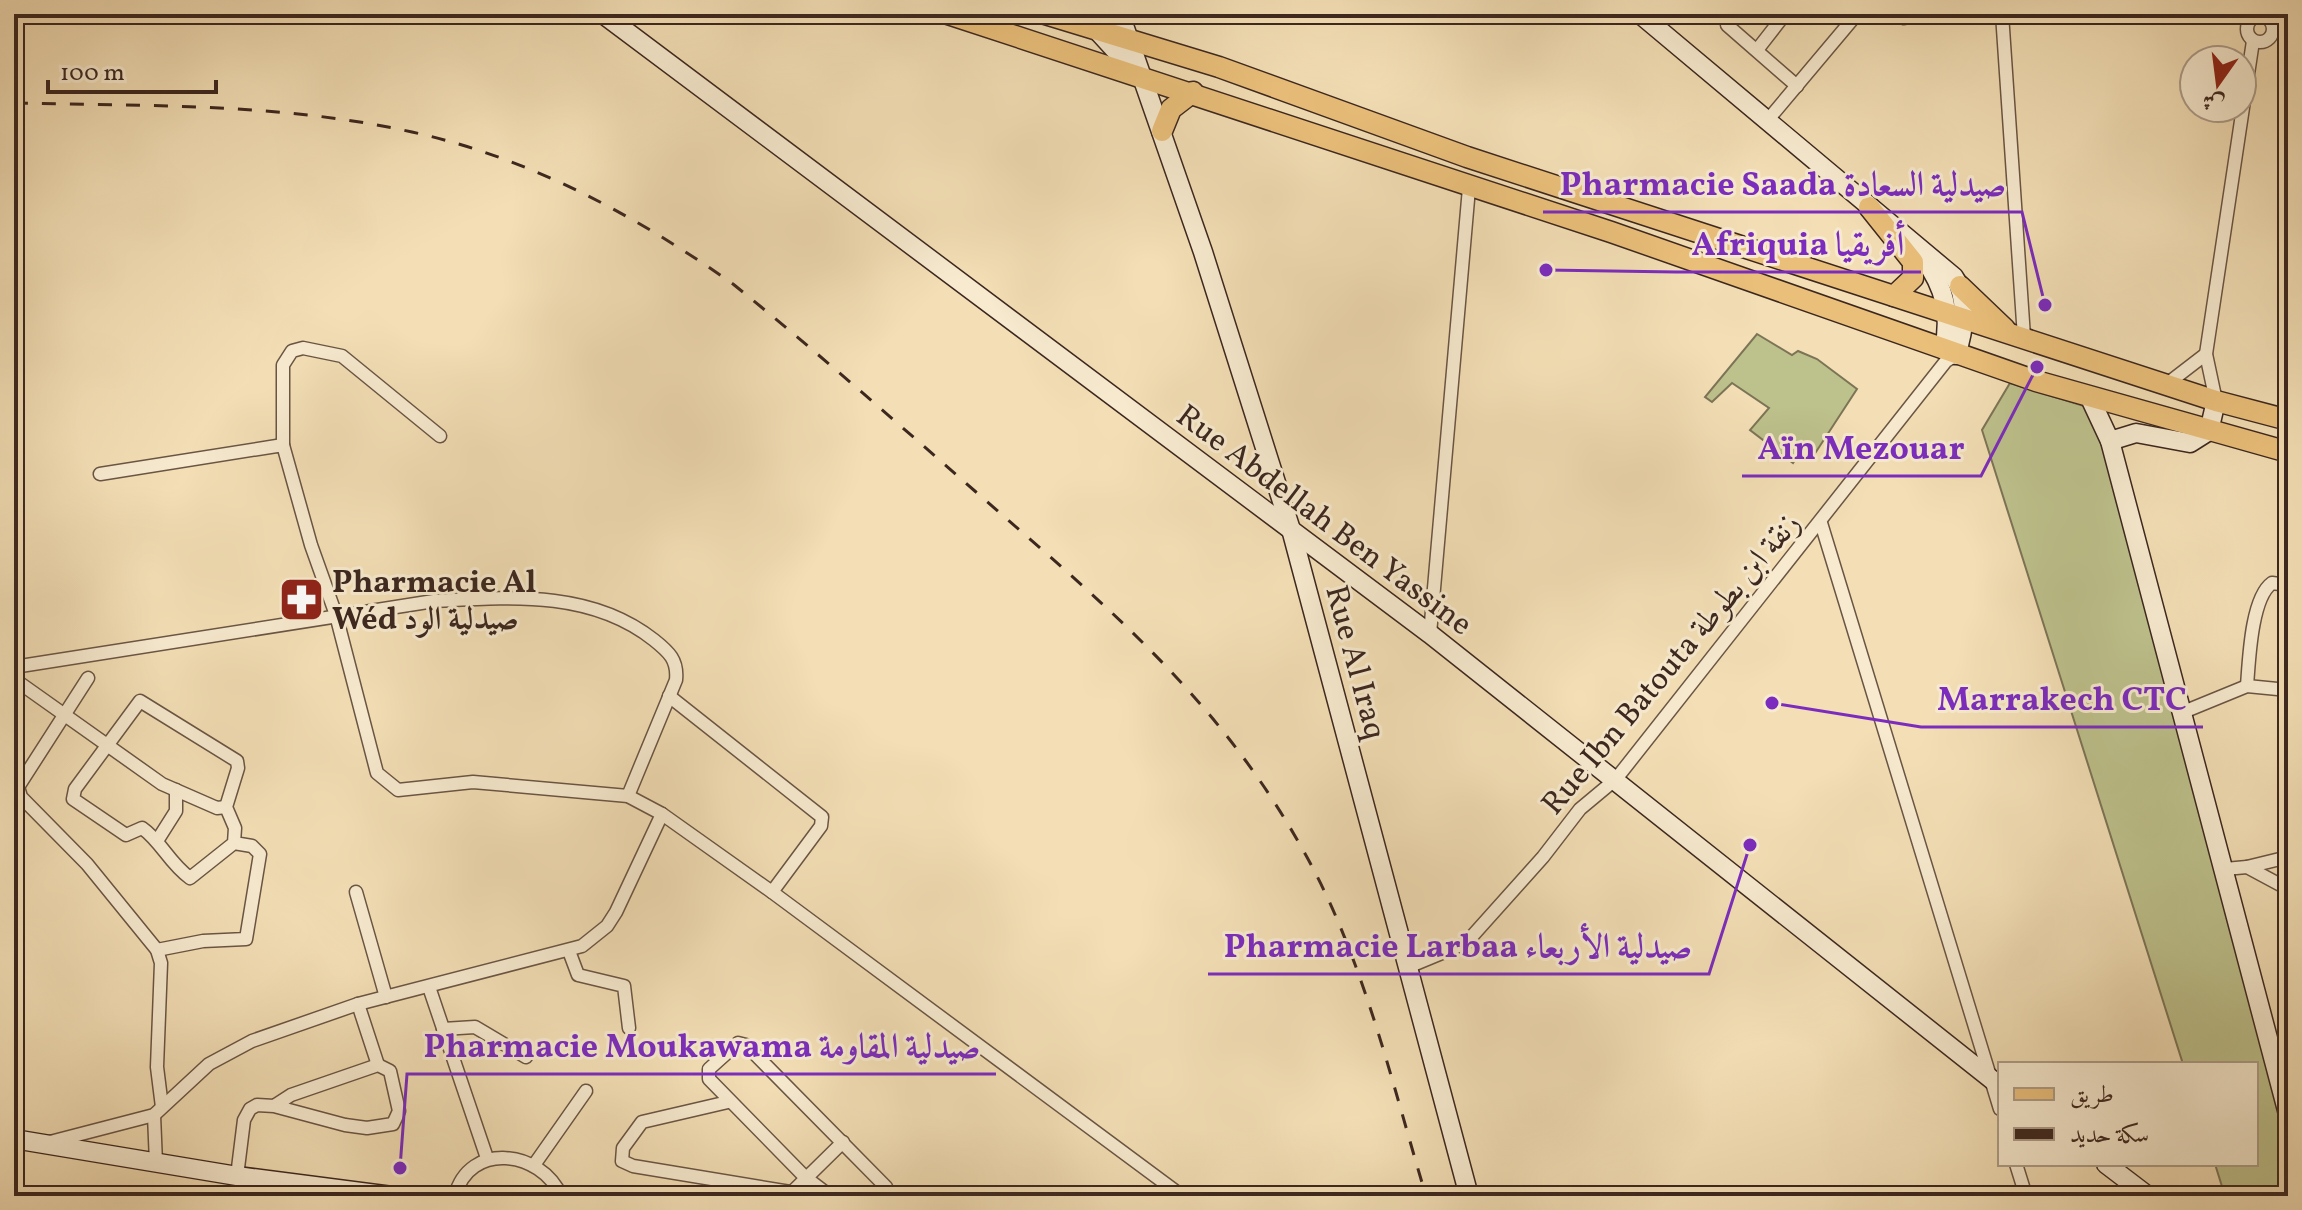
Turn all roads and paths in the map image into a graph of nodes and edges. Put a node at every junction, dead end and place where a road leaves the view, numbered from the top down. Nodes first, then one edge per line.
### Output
1 (603, 14) edge
2 (948, 14) edge
3 (1045, 14) edge
4 (1082, 14) edge
5 (1120, 14) edge
6 (1728, 14) edge
7 (1785, 14) edge
8 (1857, 14) edge
9 (2002, 14) edge
10 (2252, 16) edge
11 (1649, 17) edge
12 (2273, 22) edge
13 (2288, 27) edge
14 (1097, 31) junction
15 (1128, 40) junction
16 (2253, 41) junction
17 (1757, 50) junction
18 (1140, 77) junction
19 (1797, 86) junction
20 (1193, 92) junction
21 (1767, 121) junction
22 (1162, 131) junction
23 (1469, 188) junction
24 (1869, 207) junction
25 (1913, 244) junction
26 (1960, 286) junction
27 (1894, 296) junction
28 (1956, 316) junction
29 (2016, 334) junction
30 (2206, 354) junction
31 (1949, 355) junction
32 (2167, 384) junction
33 (2089, 396) junction
34 (2216, 401) junction
35 (2288, 420) edge
36 (2209, 431) junction
37 (440, 436) dead end
38 (2110, 441) junction
39 (283, 445) junction
40 (2288, 452) edge
41 (100, 474) dead end
42 (1821, 523) junction
43 (1292, 533) junction
44 (2288, 585) edge
45 (336, 615) junction
46 (1430, 634) junction
47 (14, 667) edge
48 (88, 678) dead end
49 (14, 679) edge
50 (2247, 686) junction
51 (2288, 690) edge
52 (669, 696) junction
53 (2181, 713) junction
54 (63, 714) junction
55 (108, 746) junction
56 (1616, 779) junction
57 (16, 787) edge
58 (176, 790) junction
59 (628, 796) junction
60 (226, 807) junction
61 (662, 814) junction
62 (157, 841) junction
63 (234, 843) junction
64 (2288, 857) edge
65 (2247, 867) junction
66 (2225, 869) junction
67 (2288, 889) edge
68 (356, 892) dead end
69 (772, 892) junction
70 (157, 950) junction
71 (569, 951) junction
72 (1408, 967) junction
73 (429, 987) junction
74 (386, 997) junction
75 (358, 1004) junction
76 (629, 1028) dead end
77 (443, 1029) junction
78 (526, 1057) dead end
79 (378, 1065) junction
80 (1996, 1083) edge
81 (586, 1091) dead end
82 (728, 1102) junction
83 (274, 1106) junction
84 (158, 1111) junction
85 (2288, 1114) edge
86 (14, 1139) edge
87 (843, 1142) junction
88 (48, 1143) junction
89 (487, 1158) junction
90 (156, 1163) junction
91 (534, 1165) junction
92 (2017, 1166) edge
93 (2109, 1166) edge
94 (237, 1176) junction
95 (805, 1177) junction
96 (789, 1194) edge
97 (392, 1196) edge
98 (455, 1196) edge
99 (561, 1196) edge
100 (830, 1196) edge
101 (888, 1196) edge
102 (1182, 1196) edge
103 (1469, 1196) edge
104 (2026, 1196) edge
105 (2148, 1196) edge

1 - 43 street, Rue Abdellah Ben Yassine
2 - 18 main road
3 - 14 main road
4 - 14 street
5 - 15 street, Rue Al Iraq
6 - 17 street
7 - 17 street
8 - 19 street
9 - 29 street
10 - 12 street
10 - 16 street
11 - 21 street
12 - 13 street
12 - 16 street
14 - 15 main road
14 - 18 street
15 - 18 street, Rue Al Iraq
15 - 27 main road
16 - 30 street
17 - 19 street
18 - 20 main road
18 - 22 street, Rue Al Iraq
19 - 21 street
20 - 22 main road
20 - 23 main road
21 - 24 street
22 - 43 street, Rue Al Iraq
23 - 31 main road
23 - 46 street
24 - 25 street
24 - 27 main road
25 - 26 street
25 - 28 street
26 - 28 street
26 - 29 main road
27 - 28 main road
28 - 29 main road
28 - 31 street
29 - 32 main road
30 - 32 street
30 - 34 street
31 - 33 main road
31 - 42 street, Rue Ibn Batouta زنقة ابن بطوطة
32 - 34 main road
33 - 36 main road
33 - 38 street
34 - 35 main road
34 - 36 street
36 - 38 street
36 - 40 main road
37 - 39 street
38 - 53 street
39 - 41 street
39 - 45 street
42 - 56 street, Rue Ibn Batouta زنقة ابن بطوطة
42 - 80 street
43 - 46 street, Rue Abdellah Ben Yassine
43 - 72 street, Rue Al Iraq
44 - 50 street
45 - 47 street
45 - 52 street
45 - 59 street
46 - 56 street, Rue Abdellah Ben Yassine
48 - 54 street
49 - 54 street
50 - 51 street
50 - 53 street
52 - 59 street
52 - 69 street
53 - 66 street
54 - 55 street
54 - 57 street
55 - 58 street
55 - 60 street
55 - 62 street
56 - 72 street, Rue Ibn Batouta زنقة ابن بطوطة
56 - 80 street, Rue Abdellah Ben Yassine
57 - 70 street
58 - 60 street
58 - 62 street
59 - 61 street
60 - 63 street
61 - 69 street
61 - 71 street
62 - 63 street
63 - 70 street
64 - 65 street
65 - 66 street
65 - 67 street
66 - 85 street
68 - 74 street
69 - 102 street
70 - 84 street
71 - 73 street
71 - 76 street
72 - 103 street, Rue Al Iraq
73 - 74 street
73 - 77 street
74 - 75 street
75 - 79 street
75 - 84 street
77 - 78 street
77 - 89 street
79 - 83 street
79 - 83 street
81 - 91 street
82 - 87 street
82 - 95 street
82 - 96 street
83 - 94 street
84 - 88 street
84 - 90 street
86 - 88 street
87 - 95 street
87 - 101 street
88 - 90 street
89 - 91 street
89 - 98 street
90 - 94 street
91 - 99 street
92 - 104 street
93 - 105 street
94 - 97 street
95 - 96 street
95 - 100 street

